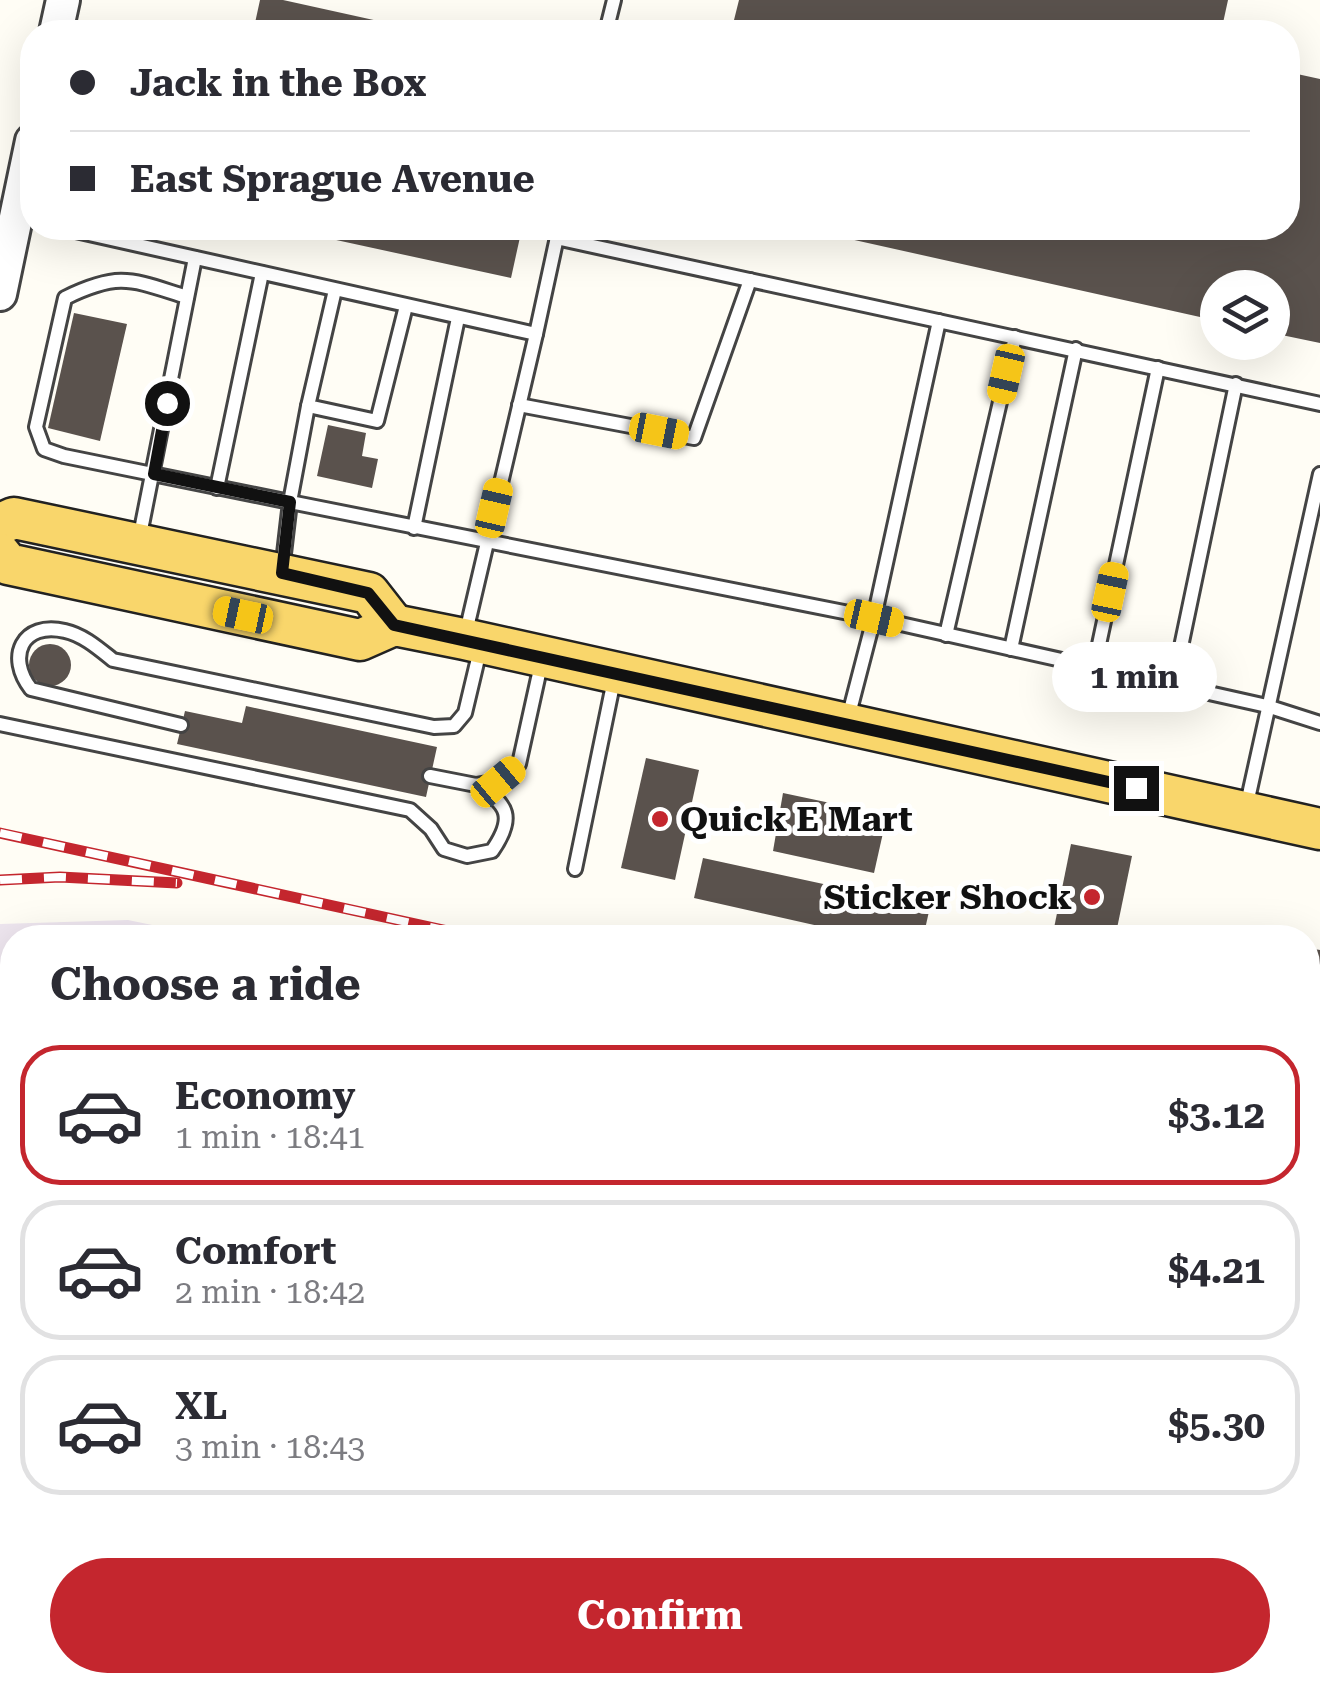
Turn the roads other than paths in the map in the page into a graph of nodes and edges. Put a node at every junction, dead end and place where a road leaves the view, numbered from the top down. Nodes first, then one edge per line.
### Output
1 (20, 227) edge
2 (115, 240) edge
3 (556, 240) edge
4 (586, 240) edge
5 (4, 258) edge
6 (195, 258) junction
7 (262, 273) junction
8 (750, 280) junction
9 (335, 290) junction
10 (0, 294) edge
11 (188, 297) junction
12 (406, 306) junction
13 (458, 318) junction
14 (939, 321) junction
15 (536, 334) junction
16 (1015, 337) junction
17 (1076, 349) junction
18 (1158, 368) junction
19 (1236, 384) junction
20 (1320, 404) edge
21 (519, 405) junction
22 (308, 406) junction
23 (154, 474) junction
24 (1320, 474) edge
25 (217, 488) junction
26 (290, 502) junction
27 (0, 524) edge
28 (414, 528) junction
29 (486, 543) junction
30 (139, 544) junction
31 (0, 554) edge
32 (282, 573) junction
33 (874, 618) junction
34 (394, 625) junction
35 (946, 634) junction
36 (473, 641) junction
37 (1011, 649) junction
38 (543, 656) junction
39 (1094, 668) junction
40 (615, 673) junction
41 (1172, 685) junction
42 (1267, 706) junction
43 (1320, 723) edge
44 (0, 724) edge
45 (846, 724) junction
46 (182, 725) dead end
47 (430, 776) dead end
48 (476, 785) junction
49 (1245, 812) junction
50 (1320, 829) edge
51 (575, 870) dead end

1 - 5 street
2 - 6 lane
3 - 15 lane
4 - 8 lane
5 - 10 street
6 - 7 lane
6 - 11 lane
7 - 9 lane
7 - 25 lane
8 - 14 lane
8 - 21 lane
9 - 12 lane
9 - 22 lane
11 - 23 lane
11 - 23 lane
12 - 13 lane
12 - 22 lane
13 - 15 lane
13 - 28 lane
14 - 16 lane
14 - 33 lane
15 - 21 lane
16 - 17 lane
16 - 35 lane
17 - 18 lane
17 - 37 lane
18 - 19 lane
18 - 39 lane
19 - 20 lane
19 - 41 lane
21 - 29 lane
22 - 26 lane
23 - 25 lane
23 - 30 lane
24 - 42 lane
25 - 26 lane
26 - 28 lane
26 - 32 lane
27 - 30 main road
28 - 29 lane
29 - 33 lane
29 - 36 lane
30 - 32 main road
31 - 34 main road
32 - 34 main road
33 - 35 lane
33 - 45 lane
34 - 36 main road
35 - 37 lane
36 - 38 main road
36 - 46 lane
37 - 39 lane
38 - 40 main road
38 - 48 lane
39 - 41 lane
40 - 45 main road
40 - 51 lane
41 - 42 lane
42 - 43 lane
42 - 49 lane
44 - 48 lane
45 - 49 main road
47 - 48 lane
49 - 50 main road

